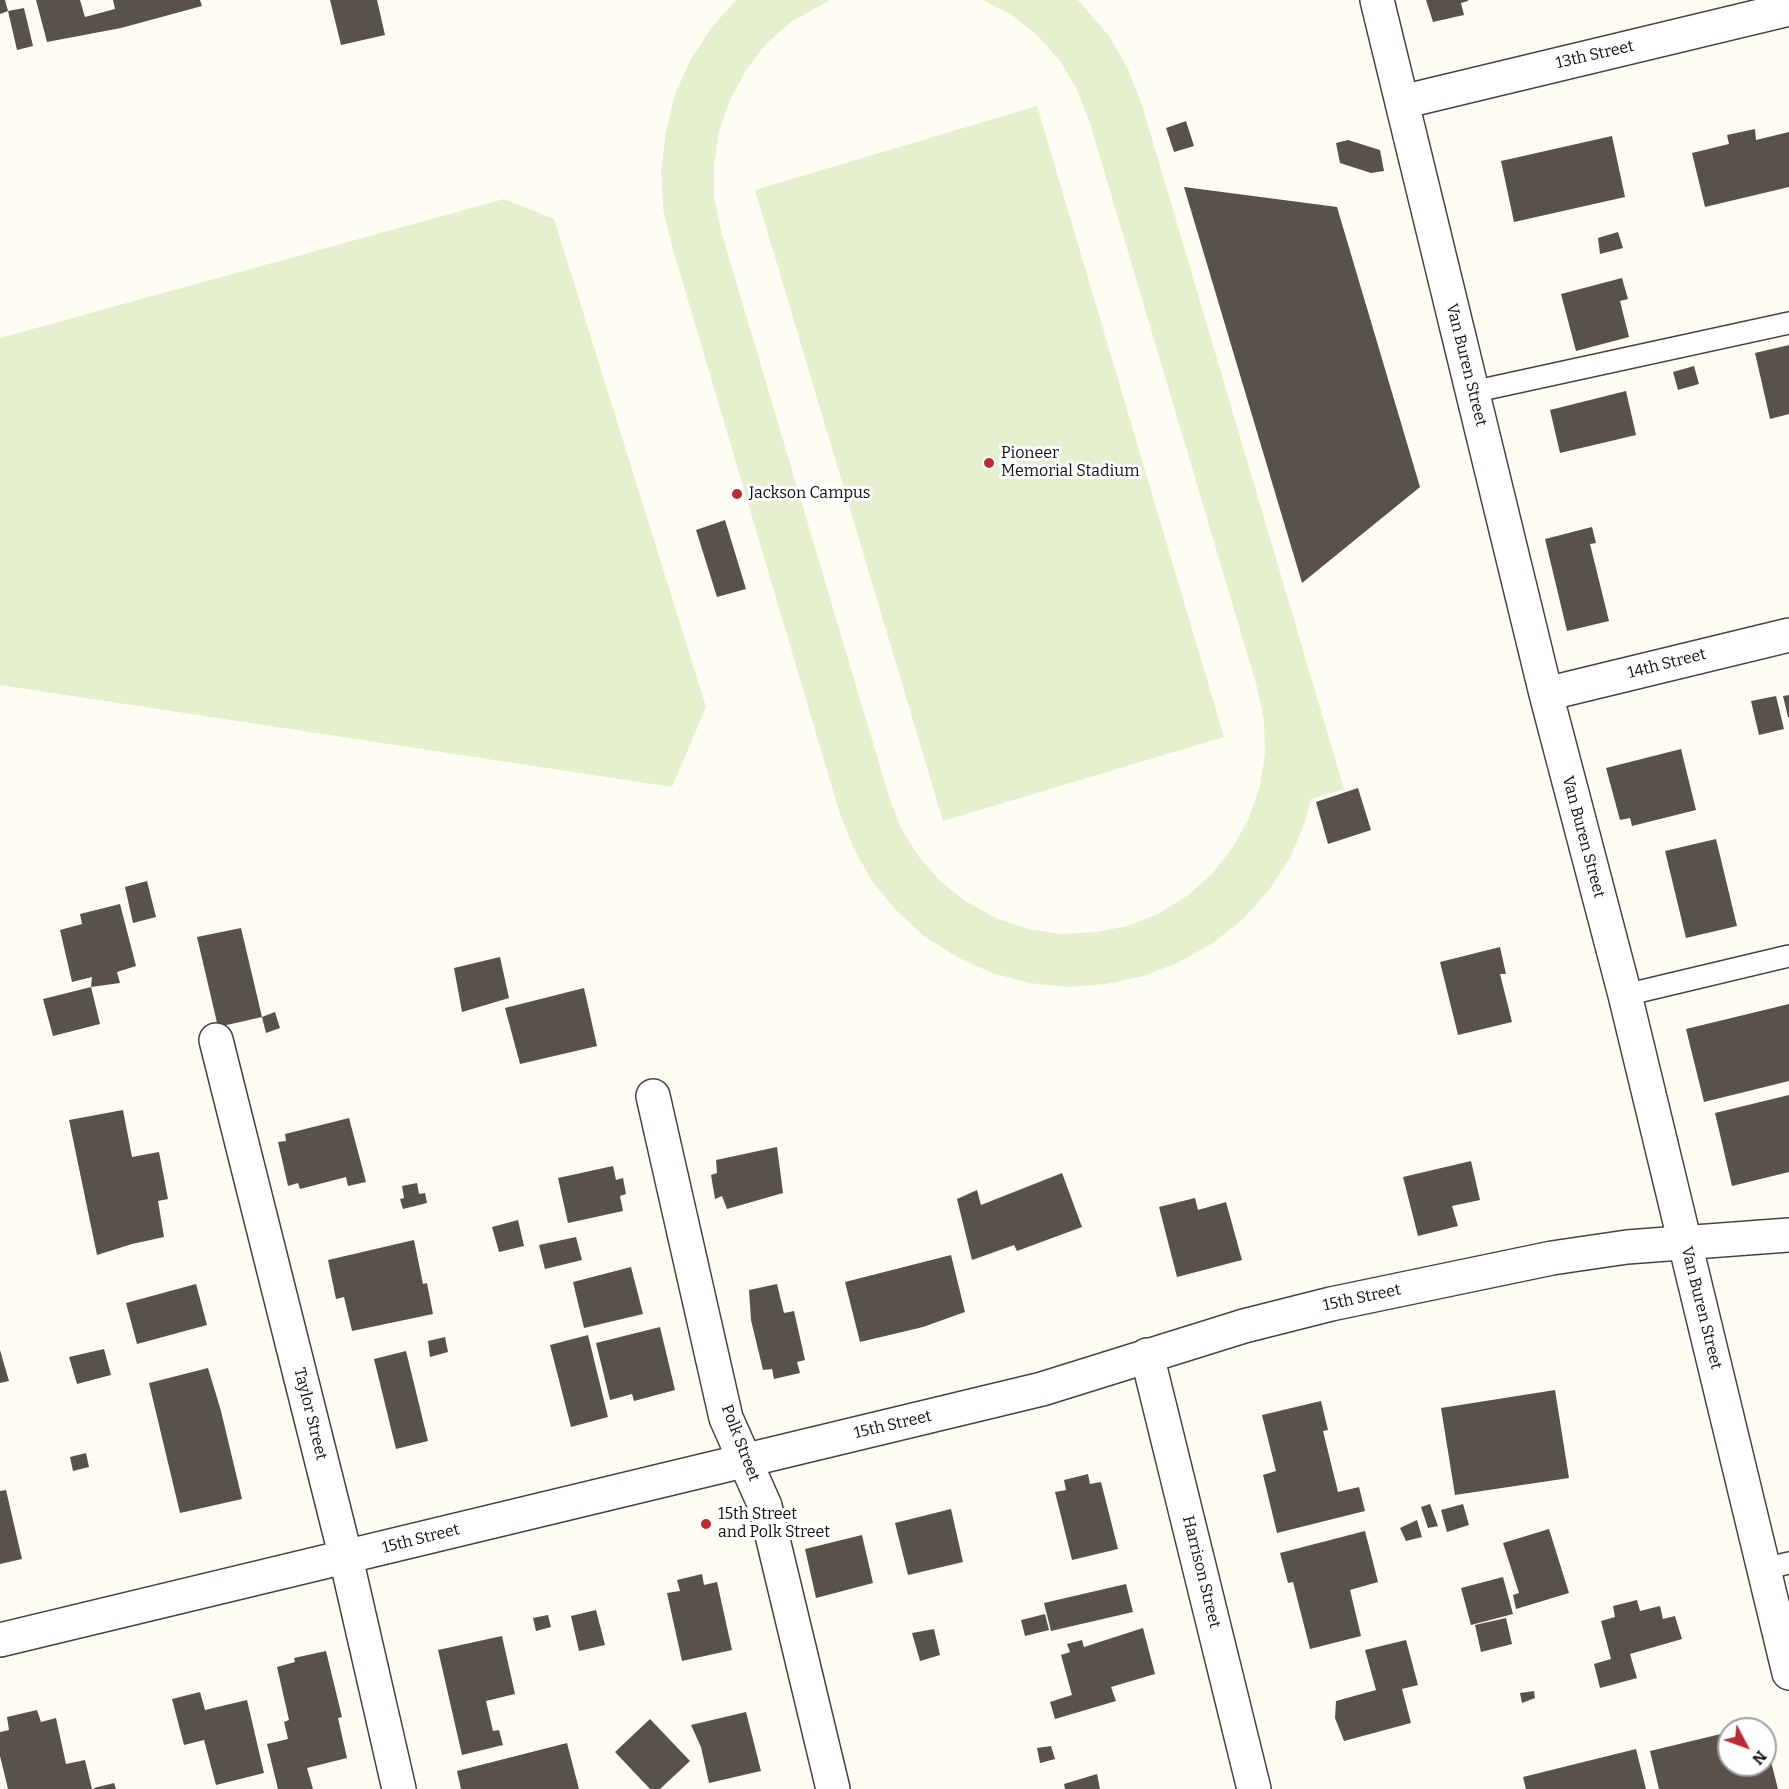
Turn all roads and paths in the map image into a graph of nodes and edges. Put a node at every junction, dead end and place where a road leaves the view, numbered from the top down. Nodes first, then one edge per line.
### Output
1 (1377, 0) edge
2 (1789, 9) edge
3 (1402, 102) junction
4 (1789, 323) edge
5 (1472, 392) junction
6 (1789, 635) edge
7 (1546, 694) junction
8 (1789, 956) edge
9 (1625, 995) junction
10 (216, 1040) dead end
11 (653, 1096) dead end
12 (1789, 1234) edge
13 (1685, 1243) junction
14 (1147, 1355) junction
15 (745, 1460) junction
16 (346, 1558) junction
17 (1776, 1566) edge
18 (0, 1640) edge
19 (1789, 1673) edge
20 (399, 1789) edge
21 (833, 1789) edge
22 (1254, 1789) edge

1 - 3 street, Van Buren Street
2 - 3 street, 13th Street
3 - 5 street, Van Buren Street
4 - 5 lane
5 - 7 street, Van Buren Street
6 - 7 street, 14th Street
7 - 9 street, Van Buren Street
8 - 9 lane
9 - 13 street, Van Buren Street
10 - 16 street, Taylor Street
11 - 15 street, Polk Street
12 - 13 street, 15th Street
13 - 14 street, 15th Street
13 - 17 street, Van Buren Street
14 - 15 street, 15th Street
14 - 22 street, Harrison Street
15 - 16 street, 15th Street
15 - 21 street, Polk Street
16 - 18 street, 15th Street
16 - 20 street, Taylor Street
17 - 19 street, Van Buren Street

